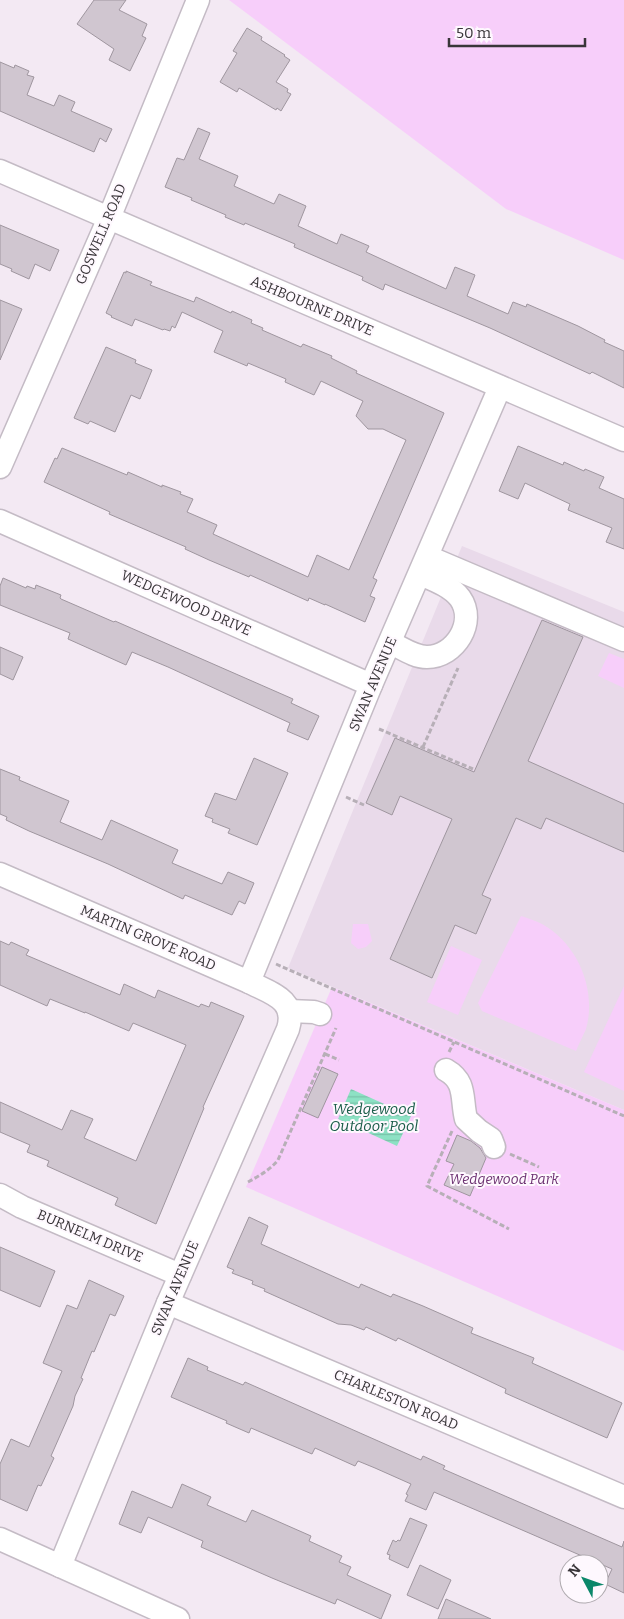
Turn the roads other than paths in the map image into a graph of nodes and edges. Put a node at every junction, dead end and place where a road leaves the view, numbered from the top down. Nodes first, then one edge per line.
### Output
1 (198, 0) edge
2 (0, 171) edge
3 (109, 218) junction
4 (500, 387) junction
5 (624, 440) edge
6 (0, 467) edge
7 (0, 521) edge
8 (424, 566) junction
9 (624, 640) edge
10 (391, 643) junction
11 (371, 685) junction
12 (0, 874) edge
13 (249, 982) junction
14 (290, 1011) junction
15 (329, 1018) road end
16 (446, 1070) dead end
17 (494, 1147) dead end
18 (0, 1195) edge
19 (180, 1275) junction
20 (168, 1303) junction
21 (624, 1497) edge
22 (0, 1539) edge
23 (60, 1566) junction
24 (178, 1619) edge

1 - 3 street, GOSWELL ROAD
2 - 3 street, ASHBOURNE DRIVE
3 - 4 street, ASHBOURNE DRIVE
3 - 6 street, GOSWELL ROAD
4 - 5 street, ASHBOURNE DRIVE
4 - 8 street, SWAN AVENUE
7 - 11 street, WEDGEWOOD DRIVE
8 - 9 street
8 - 10 street, SWAN AVENUE
8 - 10 street
10 - 11 street, SWAN AVENUE
11 - 13 street, SWAN AVENUE
12 - 13 street, MARTIN GROVE ROAD
13 - 14 street, MARTIN GROVE ROAD
14 - 15 street
14 - 19 street, SWAN AVENUE
16 - 17 street
18 - 19 street, BURNELM DRIVE
19 - 20 street, SWAN AVENUE
20 - 21 street, CHARLESTON ROAD
20 - 23 street, SWAN AVENUE
22 - 23 street
23 - 24 street

